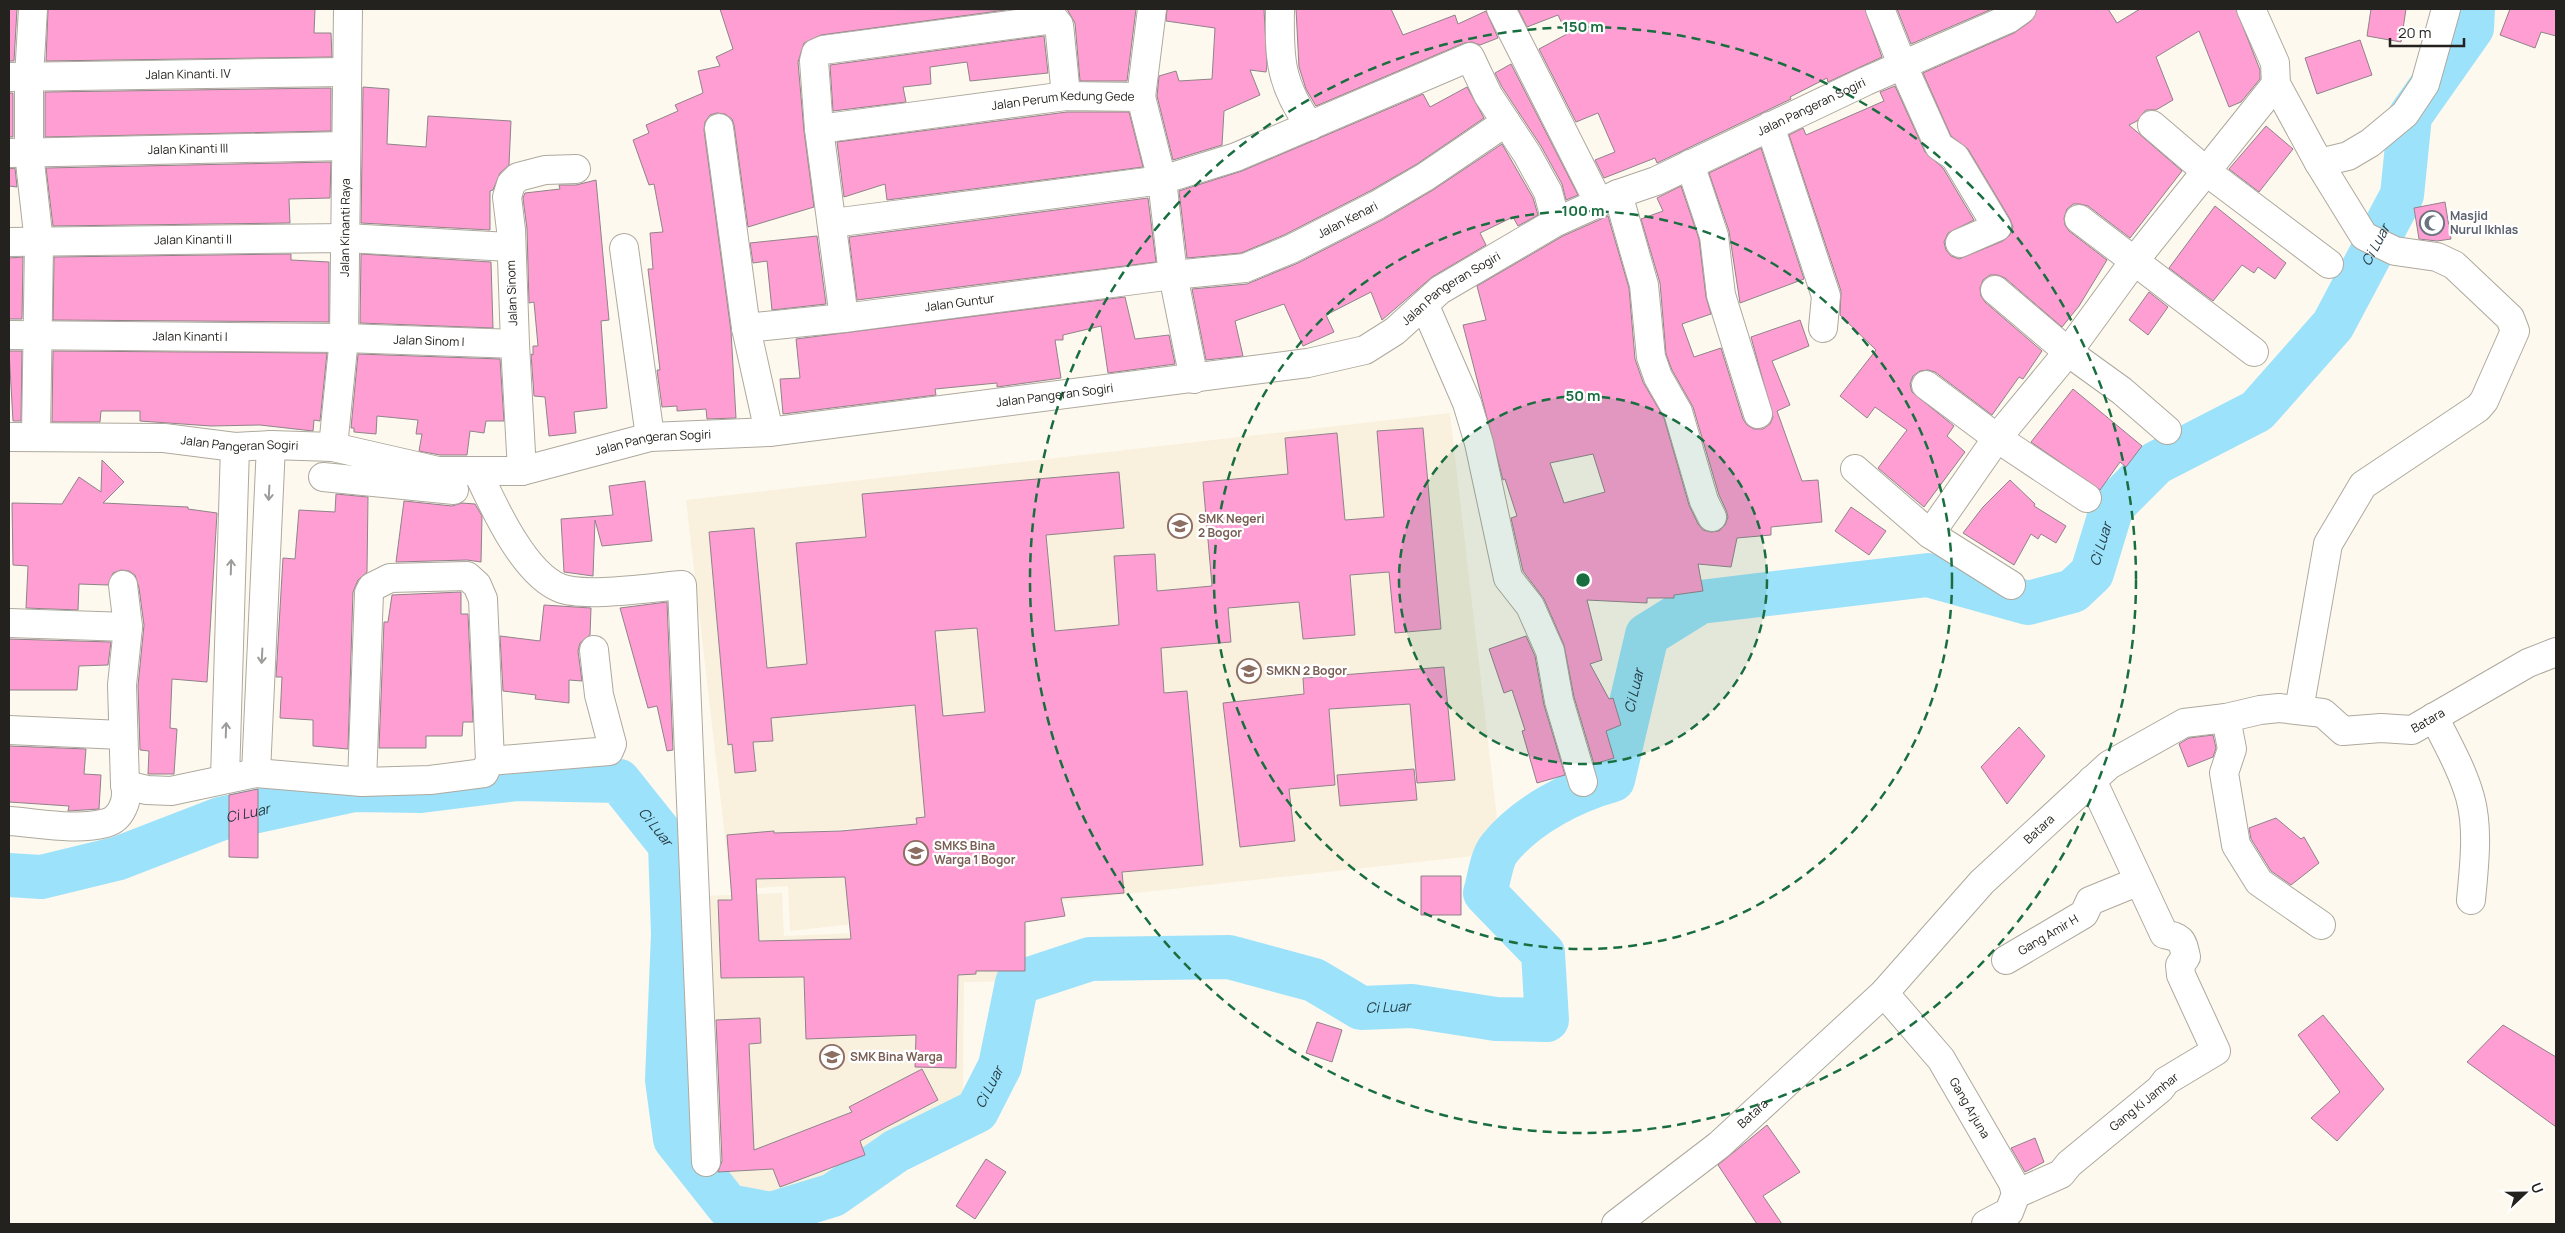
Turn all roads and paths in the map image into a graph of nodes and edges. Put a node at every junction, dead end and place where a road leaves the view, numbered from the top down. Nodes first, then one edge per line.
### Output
1 (33, 9) edge
2 (348, 9) edge
3 (1152, 9) edge
4 (1280, 9) edge
5 (1501, 9) edge
6 (1880, 9) edge
7 (2022, 9) edge
8 (2251, 9) edge
9 (2446, 9) edge
10 (1902, 64) junction
11 (346, 72) junction
12 (19, 77) edge
13 (2276, 84) junction
14 (1066, 96) junction
15 (1141, 97) junction
16 (1506, 122) junction
17 (2152, 125) dead end
18 (1310, 126) junction
19 (1770, 126) junction
20 (719, 128) dead end
21 (820, 129) junction
22 (346, 146) junction
23 (19, 153) edge
24 (2319, 163) junction
25 (1690, 164) junction
26 (576, 170) dead end
27 (2207, 172) junction
28 (1162, 180) junction
29 (1609, 199) junction
30 (2079, 219) dead end
31 (1556, 222) junction
32 (833, 223) junction
33 (346, 238) junction
34 (9, 242) edge
35 (39, 243) junction
36 (1960, 243) dead end
37 (510, 247) junction
38 (624, 248) dead end
39 (2135, 260) junction
40 (2329, 264) dead end
41 (1172, 274) junction
42 (1995, 290) dead end
43 (1425, 306) junction
44 (844, 318) junction
45 (746, 328) junction
46 (1823, 328) dead end
47 (9, 335) edge
48 (37, 336) junction
49 (344, 338) junction
50 (515, 344) junction
51 (2068, 352) junction
52 (2254, 352) dead end
53 (1194, 379) junction
54 (1926, 385) dead end
55 (1758, 414) dead end
56 (2167, 430) dead end
57 (770, 432) junction
58 (36, 435) junction
59 (9, 437) edge
60 (650, 437) junction
61 (1997, 438) junction
62 (271, 445) junction
63 (235, 447) junction
64 (333, 447) junction
65 (1855, 469) dead end
66 (477, 471) junction
67 (522, 471) junction
68 (398, 473) junction
69 (323, 477) dead end
70 (454, 490) dead end
71 (2086, 498) dead end
72 (1712, 517) dead end
73 (1930, 534) junction
74 (2010, 584) dead end
75 (124, 585) dead end
76 (9, 623) edge
77 (128, 627) junction
78 (594, 650) dead end
79 (2556, 652) edge
80 (2299, 710) junction
81 (2434, 717) junction
82 (2226, 718) junction
83 (9, 730) edge
84 (122, 735) junction
85 (490, 761) junction
86 (256, 773) junction
87 (224, 778) junction
88 (2092, 780) junction
89 (362, 782) junction
90 (1583, 782) dead end
91 (125, 785) junction
92 (9, 821) edge
93 (2139, 881) junction
94 (2471, 900) dead end
95 (2321, 925) dead end
96 (2006, 960) dead end
97 (1884, 993) junction
98 (706, 1162) dead end
99 (2016, 1194) junction
100 (1616, 1224) edge
101 (1986, 1224) edge

1 - 12 street
2 - 11 street, Jalan Kinanti Raya
3 - 15 street
4 - 18 street
5 - 29 street
6 - 10 street
7 - 10 street, Jalan Pangeran Sogiri
8 - 13 street
9 - 24 street
10 - 19 street, Jalan Pangeran Sogiri
10 - 36 street
11 - 12 street, Jalan Kinanti. IV
11 - 22 street, Jalan Kinanti Raya
12 - 23 street
13 - 24 street
13 - 27 street
14 - 15 street, Jalan Perum Kedung Gede
14 - 21 street, Jalan Perum Kedung Gede
14 - 21 street
15 - 28 street, Jalan Perum Kedung Gede
16 - 18 street
16 - 31 street
16 - 41 street, Jalan Kenari
17 - 27 street
18 - 28 street
19 - 25 street, Jalan Pangeran Sogiri
19 - 46 street
20 - 45 street
21 - 32 street
22 - 23 street, Jalan Kinanti III
22 - 33 street, Jalan Kinanti Raya
23 - 35 street
24 - 80 street
25 - 29 street, Jalan Pangeran Sogiri
25 - 55 street
26 - 37 street, Jalan Sinom
27 - 39 street
27 - 40 street
28 - 32 street
28 - 41 street, Jalan Perum Kedung Gede
29 - 31 street, Jalan Pangeran Sogiri
29 - 72 street
30 - 39 street
31 - 43 street, Jalan Pangeran Sogiri
32 - 44 street
33 - 35 street, Jalan Kinanti II
33 - 37 street, Jalan Kinanti II
33 - 49 street, Jalan Kinanti Raya
34 - 35 street, Jalan Kinanti II
35 - 48 street
37 - 50 street, Jalan Sinom
38 - 60 street
39 - 51 street
39 - 52 street
41 - 44 street, Jalan Guntur
41 - 53 street, Jalan Perum Kedung Gede
42 - 51 street
43 - 53 street, Jalan Pangeran Sogiri
43 - 90 street
44 - 45 street, Jalan Guntur
45 - 57 street
47 - 48 street, Jalan Kinanti I
48 - 49 street, Jalan Kinanti I
48 - 58 street
49 - 50 street, Jalan Sinom I
49 - 64 street, Jalan Kinanti Raya
50 - 67 street, Jalan Sinom
51 - 56 street
51 - 61 street
53 - 57 street, Jalan Pangeran Sogiri
54 - 61 street
57 - 60 street, Jalan Pangeran Sogiri
58 - 59 street, Jalan Pangeran Sogiri
58 - 63 street, Jalan Pangeran Sogiri
60 - 67 street, Jalan Pangeran Sogiri
61 - 71 street
61 - 73 street
62 - 63 street, Jalan Pangeran Sogiri
62 - 64 street, Jalan Pangeran Sogiri
62 -> 86 street
87 -> 63 street
64 - 68 street, Jalan Pangeran Sogiri
65 - 73 street
66 - 67 street, Jalan Pangeran Sogiri
66 - 68 street, Jalan Pangeran Sogiri
66 - 98 street
68 - 69 street
68 - 70 street
73 - 74 street
75 - 77 street
76 - 77 street
77 - 84 street
78 - 85 street
79 - 81 street, Batara
80 - 81 street, Batara
80 - 82 street, Batara
81 - 94 street
82 - 88 street, Batara
82 - 95 street
83 - 84 street
84 - 91 street
85 - 89 street
85 - 89 street
86 - 87 street
86 - 89 street
87 - 91 street
88 - 93 street, Gang Ki Jamhar
88 - 97 street, Batara
91 - 92 street
93 - 96 street, Gang Amir H
93 - 99 street, Gang Ki Jamhar
97 - 99 street, Gang Arjuna
97 - 100 street, Batara
99 - 101 street

